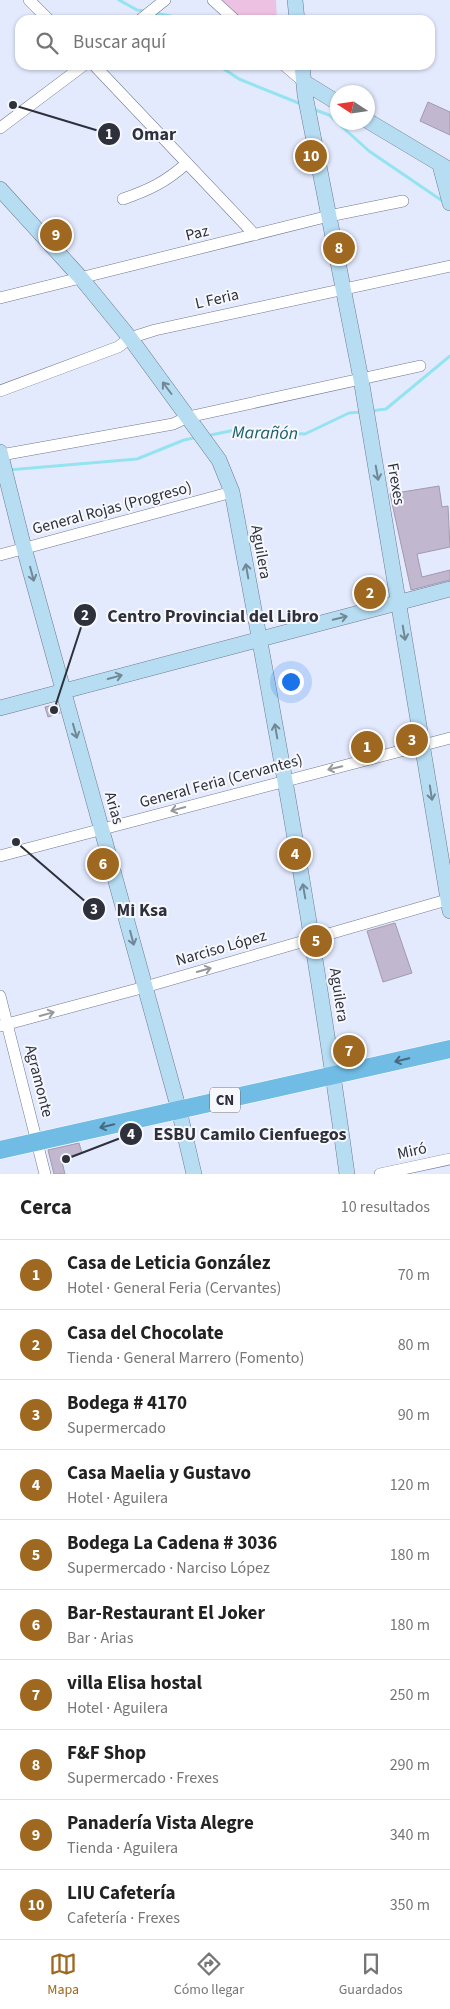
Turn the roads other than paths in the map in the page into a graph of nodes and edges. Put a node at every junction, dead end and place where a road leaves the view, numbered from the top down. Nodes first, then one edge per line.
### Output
1 (29, 0) edge
2 (213, 0) edge
3 (295, 0) edge
4 (161, 3) edge
5 (44, 15) edge
6 (147, 15) edge
7 (230, 15) edge
8 (296, 15) edge
9 (77, 70) edge
10 (99, 70) edge
11 (288, 70) edge
12 (302, 70) edge
13 (304, 89) junction
14 (330, 100) edge
15 (375, 125) edge
16 (0, 128) edge
17 (187, 163) junction
18 (445, 167) edge
19 (0, 189) edge
20 (448, 193) edge
21 (123, 200) dead end
22 (403, 202) dead end
23 (329, 216) junction
24 (255, 235) junction
25 (450, 266) edge
26 (81, 278) junction
27 (343, 288) junction
28 (0, 298) edge
29 (130, 338) junction
30 (420, 366) dead end
31 (361, 379) junction
32 (0, 391) edge
33 (192, 422) junction
34 (1, 456) edge
35 (232, 492) junction
36 (24, 548) junction
37 (0, 554) edge
38 (450, 589) edge
39 (399, 603) junction
40 (259, 639) junction
41 (63, 690) junction
42 (0, 708) edge
43 (450, 738) edge
44 (423, 746) junction
45 (285, 781) junction
46 (102, 830) junction
47 (0, 856) edge
48 (449, 903) edge
49 (312, 939) junction
50 (145, 987) junction
51 (0, 996) edge
52 (4, 1025) edge
53 (450, 1049) edge
54 (334, 1076) junction
55 (179, 1110) junction
56 (37, 1142) junction
57 (0, 1150) edge
58 (450, 1159) edge
59 (45, 1174) edge
60 (194, 1174) edge
61 (347, 1174) edge
62 (380, 1174) edge

1 - 5 street
2 - 7 street
3 - 8 street
4 - 6 street
9 - 16 street
10 - 17 street
11 - 13 street
12 - 13 street, Frexes
13 - 14 street
13 - 23 street, Frexes
15 - 18 street
17 - 21 street
17 - 24 street
18 - 20 street
19 - 26 street, Aguilera
22 - 23 street, Paz
23 - 24 street, Paz
23 - 27 street, Frexes
24 - 26 street, Paz
25 - 27 street, L Feria
26 - 28 street, Paz
26 - 29 street, Aguilera
27 - 29 street, L Feria
27 - 31 street, Frexes
29 - 32 street, L Feria
33 -> 29 street, Aguilera
30 - 31 street
31 - 33 street
31 -> 39 street, Frexes
33 - 34 street
33 - 35 street, Aguilera
34 - 36 street, Arias
35 - 36 street, General Rojas (Progreso)
40 -> 35 street, Aguilera
36 - 37 street, General Rojas (Progreso)
36 -> 41 street, Arias
38 - 39 street
40 -> 39 street
39 -> 44 street, Frexes
41 -> 40 street
45 -> 40 street, Aguilera
41 - 42 street
41 -> 46 street, Arias
43 - 44 street, General Feria (Cervantes)
44 -> 45 street, General Feria (Cervantes)
44 -> 48 street, Frexes
45 -> 46 street, General Feria (Cervantes)
49 -> 45 street, Aguilera
46 - 47 street, General Feria (Cervantes)
46 -> 50 street, Arias
48 - 49 street, Narciso López
50 -> 49 street, Narciso López
49 - 54 street, Aguilera
52 -> 50 street, Narciso López
50 - 55 street, Arias
51 - 52 street, Agramonte
52 - 56 street, Agramonte
53 -> 54 main road, CN
54 - 55 main road, CN
54 - 61 street, Aguilera
55 -> 56 main road, CN
55 - 60 street, Arias
56 - 57 main road, CN
56 - 59 street, Agramonte
58 - 62 street, Miró

